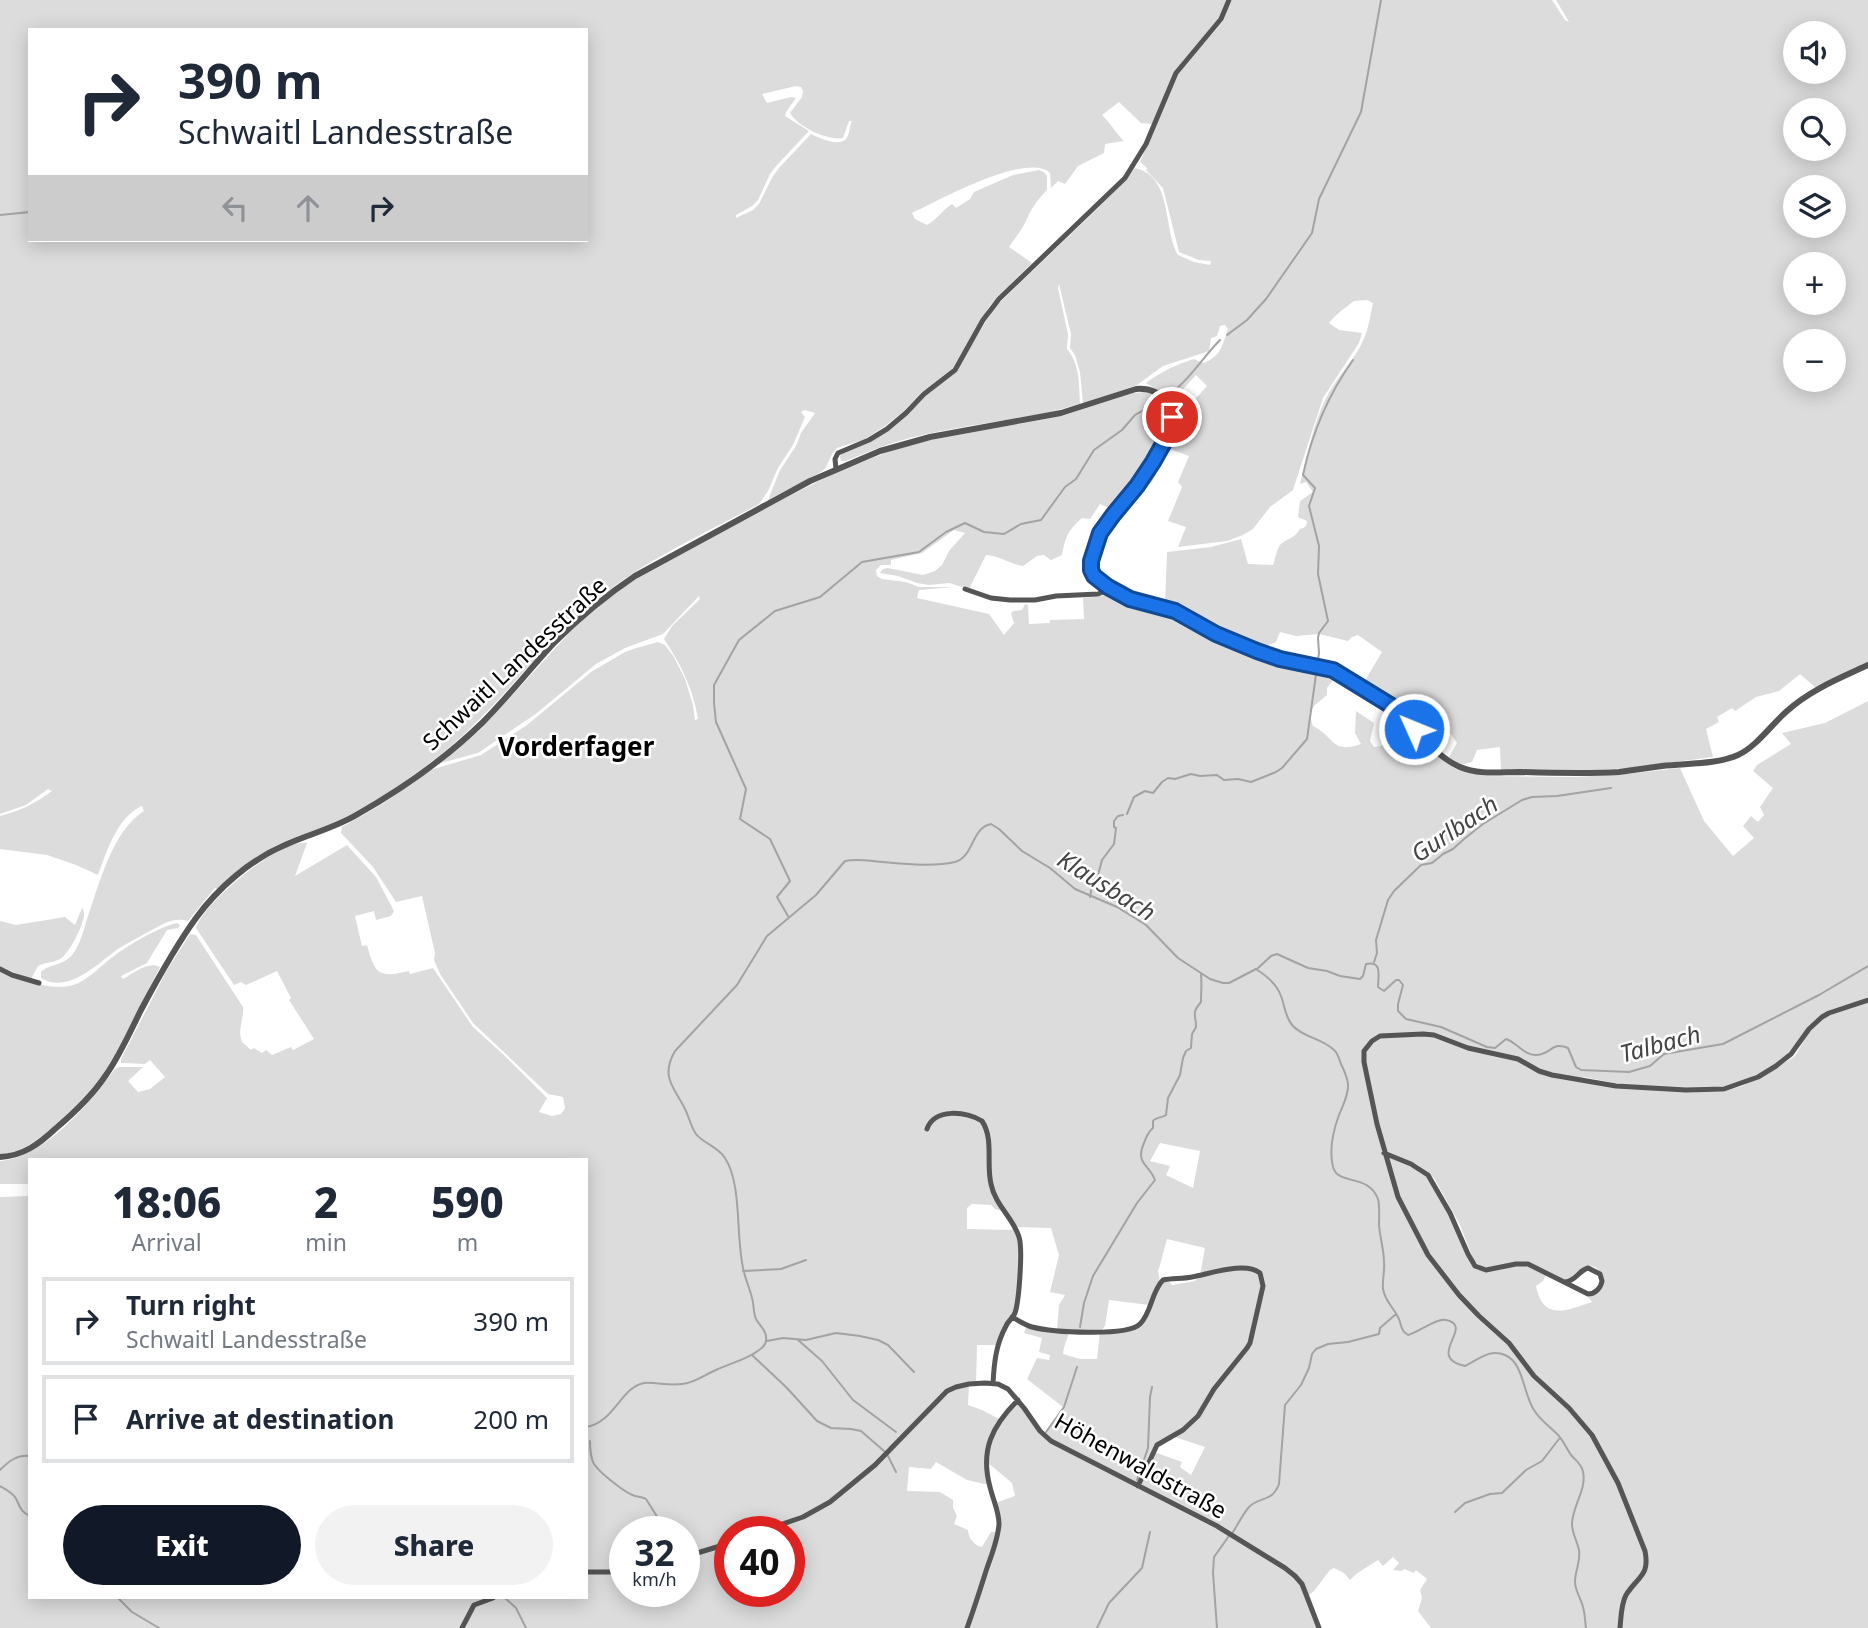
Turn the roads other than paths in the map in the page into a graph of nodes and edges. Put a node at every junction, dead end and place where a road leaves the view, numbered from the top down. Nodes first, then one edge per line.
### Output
1 (1229, 0) edge
2 (836, 469) junction
3 (1108, 587) junction
4 (965, 589) dead end
5 (1868, 665) edge
6 (0, 969) edge
7 (39, 983) dead end
8 (1868, 1000) edge
9 (927, 1129) dead end
10 (1384, 1153) junction
11 (0, 1157) edge
12 (1565, 1282) junction
13 (1013, 1317) junction
14 (993, 1384) junction
15 (1018, 1400) junction
16 (1138, 1486) junction
17 (805, 1516) edge
18 (588, 1572) edge
19 (609, 1572) edge
20 (490, 1599) edge
21 (461, 1628) edge
22 (967, 1628) edge
23 (1319, 1628) edge
24 (1620, 1628) edge

1 - 2 street
2 - 3 street, Schwaitl Landesstraße
2 - 11 street, Schwaitl Landesstraße
3 - 4 street
3 - 5 street
6 - 7 street
8 - 10 street
9 - 13 street
10 - 12 street
10 - 24 street
12 - 12 street
13 - 14 street
13 - 16 street
14 - 15 street, Höhenwaldstraße
14 - 17 street
15 - 16 street, Höhenwaldstraße
15 - 22 street
16 - 23 street, Höhenwaldstraße
18 - 19 street
20 - 21 street

